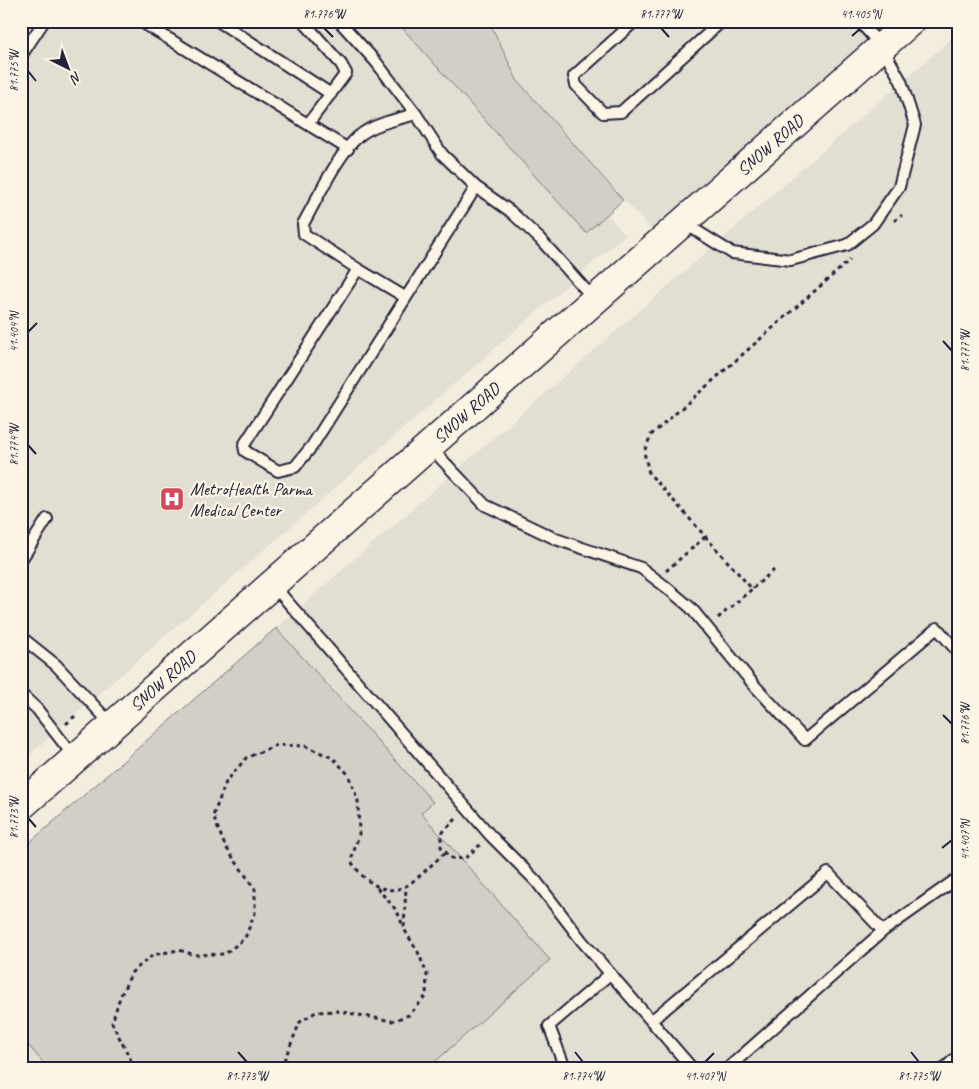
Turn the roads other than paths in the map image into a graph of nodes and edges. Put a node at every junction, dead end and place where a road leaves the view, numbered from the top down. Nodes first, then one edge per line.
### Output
1 (44, 21) edge
2 (140, 21) edge
3 (218, 21) edge
4 (303, 21) edge
5 (339, 21) edge
6 (635, 21) edge
7 (722, 21) edge
8 (859, 21) edge
9 (911, 21) edge
10 (882, 47) junction
11 (21, 56) edge
12 (331, 94) junction
13 (416, 114) junction
14 (308, 124) junction
15 (348, 148) junction
16 (476, 187) junction
17 (683, 222) junction
18 (358, 269) junction
19 (405, 297) junction
20 (595, 300) junction
21 (429, 446) junction
22 (47, 519) dead end
23 (21, 560) edge
24 (273, 584) junction
25 (21, 637) edge
26 (958, 652) edge
27 (21, 694) edge
28 (113, 726) junction
29 (75, 759) junction
30 (21, 806) edge
31 (958, 878) edge
32 (883, 931) junction
33 (610, 974) junction
34 (651, 1021) junction
35 (958, 1056) edge
36 (565, 1068) edge
37 (692, 1068) edge
38 (728, 1068) edge
39 (945, 1068) edge

1 - 11 lane
2 - 14 lane
3 - 12 lane
4 - 12 lane
5 - 13 lane
6 - 7 lane
8 - 10 lane
9 - 10 main road, SNOW ROAD
10 - 17 main road, SNOW ROAD
10 - 17 lane
12 - 14 lane
13 - 15 lane
13 - 16 lane
14 - 15 lane
15 - 18 lane
16 - 19 lane
16 - 20 lane
17 - 20 main road, SNOW ROAD
18 - 19 lane
18 - 19 lane
20 - 21 main road, SNOW ROAD
21 - 24 main road, SNOW ROAD
21 - 26 lane
22 - 23 lane
24 - 28 main road, SNOW ROAD
24 - 33 lane
25 - 28 lane
27 - 29 lane
28 - 29 main road, SNOW ROAD
29 - 30 main road, SNOW ROAD
31 - 32 lane
32 - 34 lane
32 - 38 lane
33 - 34 lane
33 - 36 lane
34 - 37 lane
35 - 39 lane

